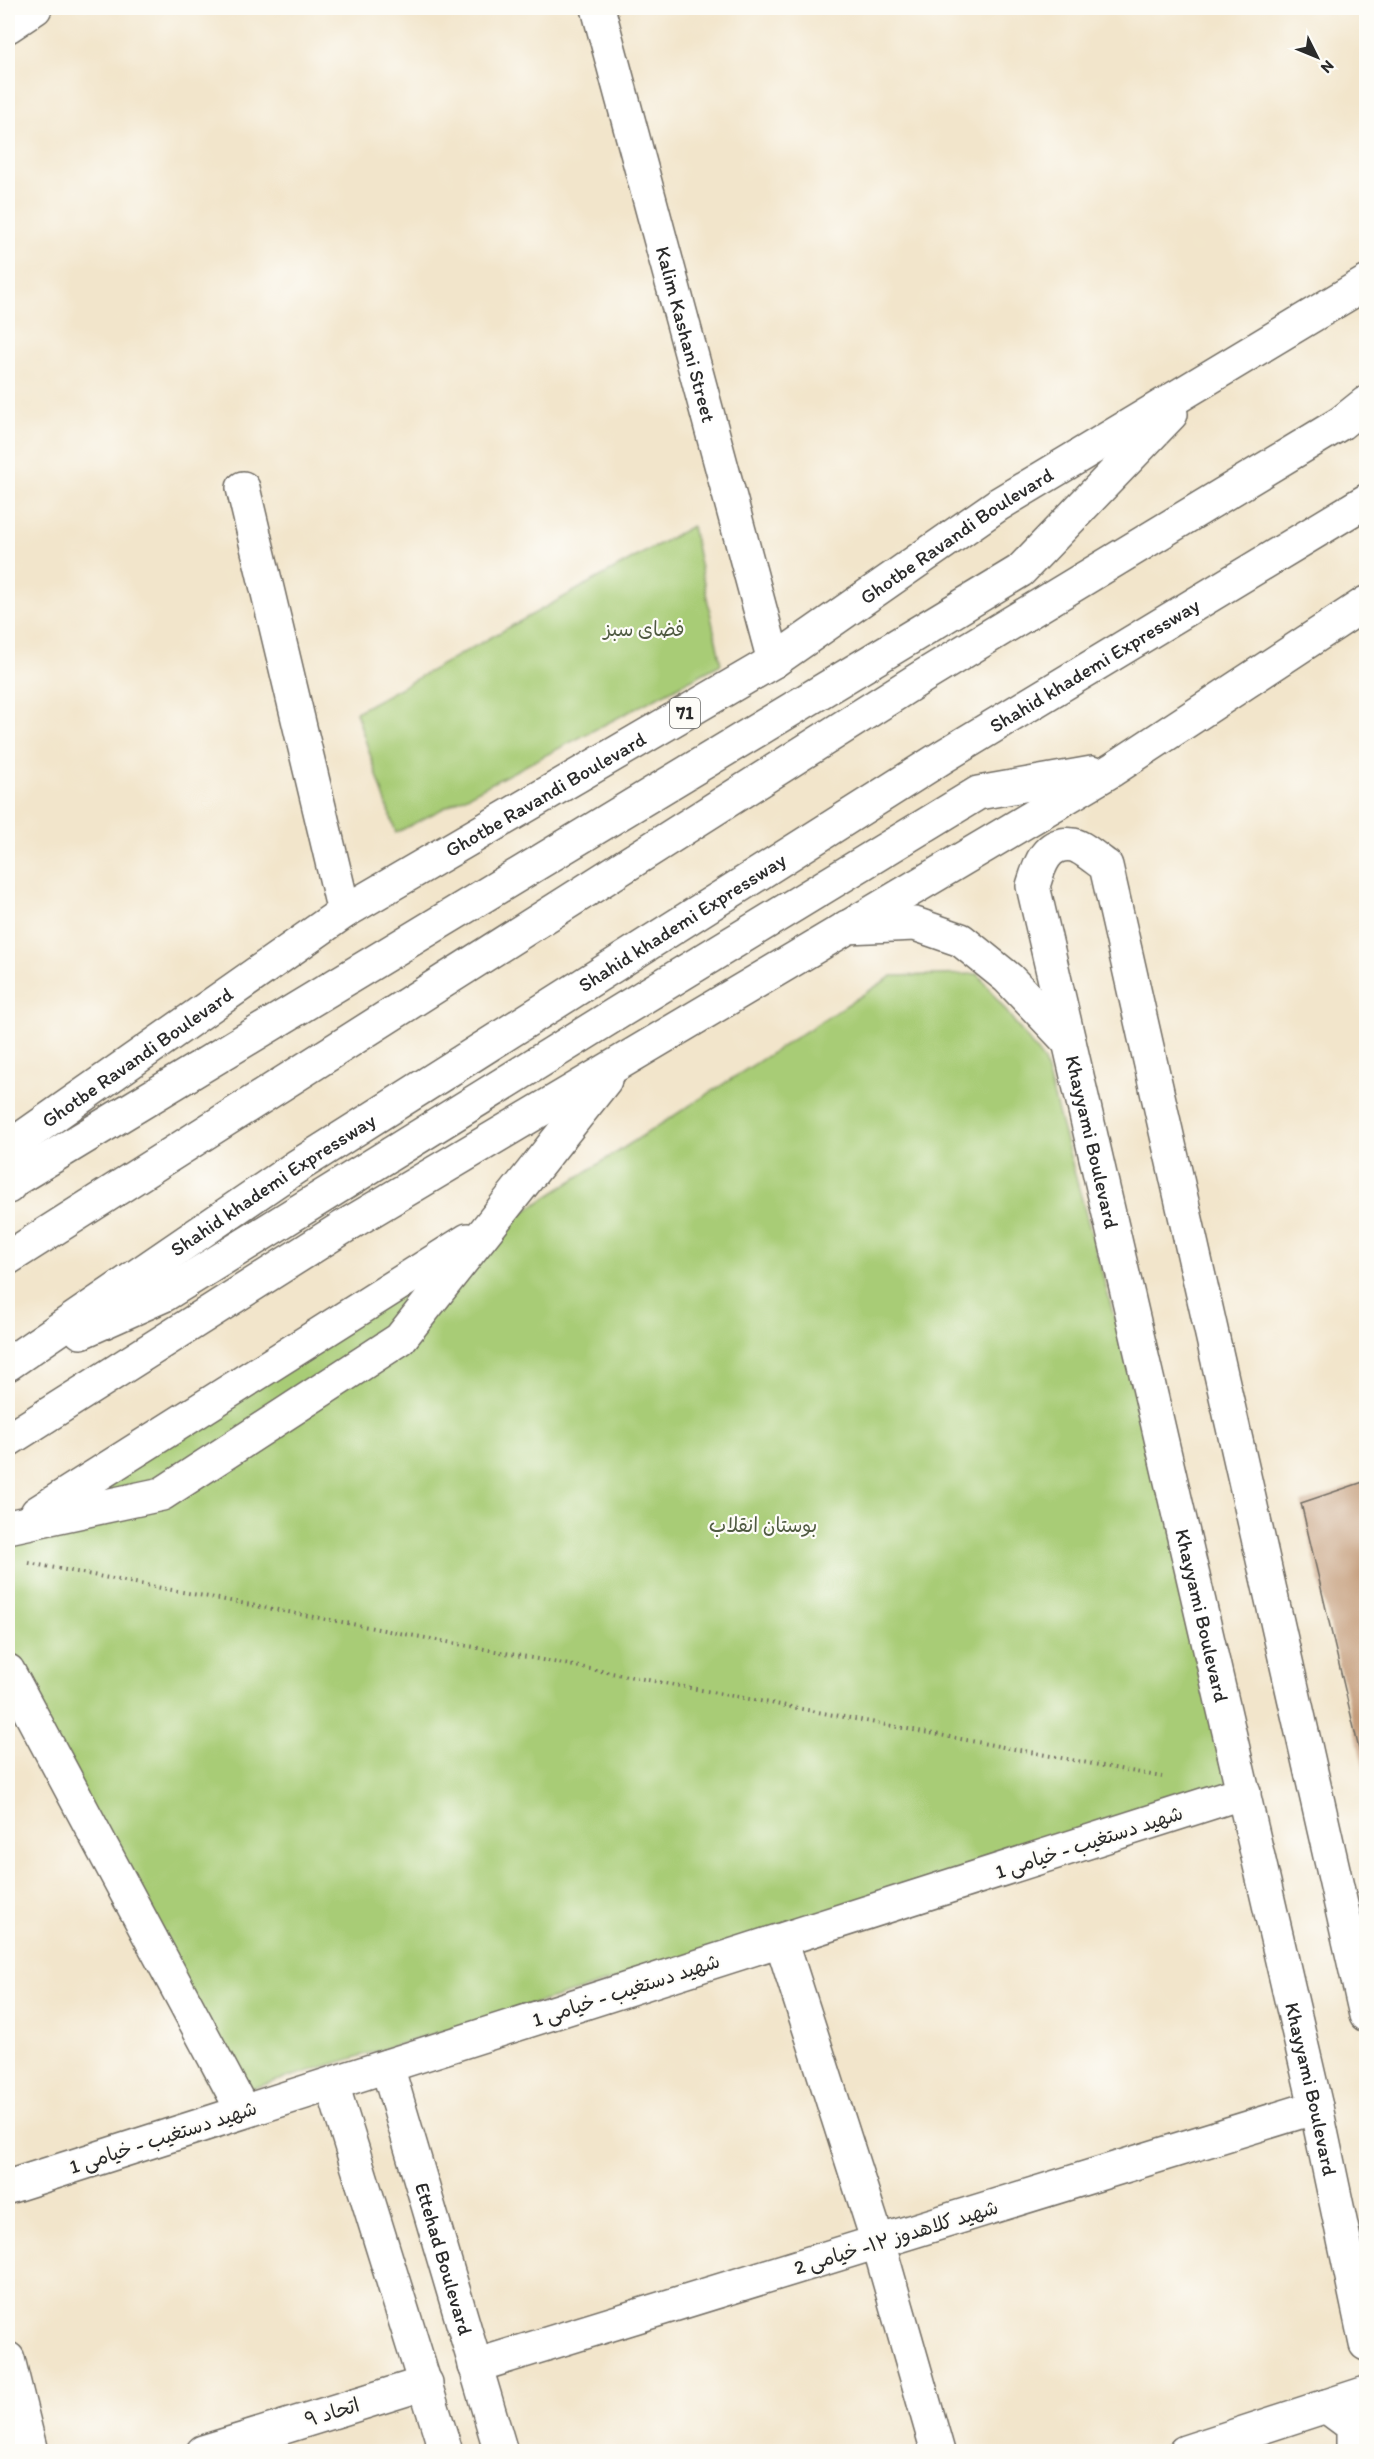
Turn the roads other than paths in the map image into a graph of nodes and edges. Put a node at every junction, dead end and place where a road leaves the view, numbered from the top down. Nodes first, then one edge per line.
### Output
1 (35, 8) edge
2 (598, 8) edge
3 (8, 26) edge
4 (1366, 283) edge
5 (1199, 385) junction
6 (1366, 403) edge
7 (243, 488) dead end
8 (1366, 501) edge
9 (1366, 603) edge
10 (774, 661) junction
11 (1112, 770) junction
12 (344, 912) junction
13 (848, 927) junction
14 (1070, 1043) junction
15 (618, 1064) junction
16 (8, 1148) edge
17 (8, 1187) edge
18 (489, 1227) junction
19 (8, 1257) edge
20 (8, 1364) edge
21 (8, 1440) edge
22 (13, 1526) edge
23 (8, 1671) edge
24 (1244, 1792) junction
25 (781, 1940) junction
26 (1366, 2015) edge
27 (387, 2066) junction
28 (332, 2084) junction
29 (1316, 2107) junction
30 (243, 2112) junction
31 (8, 2187) edge
32 (878, 2242) junction
33 (1366, 2344) edge
34 (8, 2360) edge
35 (476, 2366) junction
36 (426, 2383) junction
37 (1366, 2393) edge
38 (1326, 2406) junction
39 (31, 2451) edge
40 (203, 2451) edge
41 (446, 2451) edge
42 (501, 2451) edge
43 (938, 2451) edge
44 (1185, 2451) edge
45 (1353, 2451) edge

1 - 3 main road
2 - 10 main road, Kalim Kashani Street
4 - 5 main road, Ghotbe Ravandi Boulevard / 71
5 - 10 main road, Ghotbe Ravandi Boulevard / 71
5 - 17 main road
6 - 19 main road
7 - 12 main road
8 - 20 main road, Shahid khademi Expressway
9 - 11 main road
10 - 12 main road, Ghotbe Ravandi Boulevard / 71
11 - 13 main road
11 - 20 main road
12 - 16 main road, Ghotbe Ravandi Boulevard / 71
13 - 14 main road
13 - 15 main road
14 - 24 main road, Khayyami Boulevard
14 - 26 main road, Khayyami Boulevard
15 - 18 main road
15 - 21 main road
18 - 22 main road
18 - 22 main road
23 - 30 main road
24 - 25 main road, شهید دستغیب - خیامی 1
24 - 29 main road, Khayyami Boulevard
25 - 27 main road, شهید دستغیب - خیامی 1
25 - 32 main road
27 - 28 main road, شهید دستغیب - خیامی 1
27 - 35 main road, Ettehad Boulevard
28 - 30 main road, شهید دستغیب - خیامی 1
28 - 36 main road
29 - 32 main road, شهید کلاهدوز ۱۲- خیامی 2
29 - 33 main road, Khayyami Boulevard
30 - 31 main road, شهید دستغیب - خیامی 1
32 - 35 main road, شهید کلاهدوز ۱۲- خیامی 2
32 - 43 main road
34 - 39 main road
35 - 42 main road, Ettehad Boulevard
36 - 40 main road, اتحاد ۹
36 - 41 main road
37 - 38 main road
38 - 44 main road
38 - 45 main road

